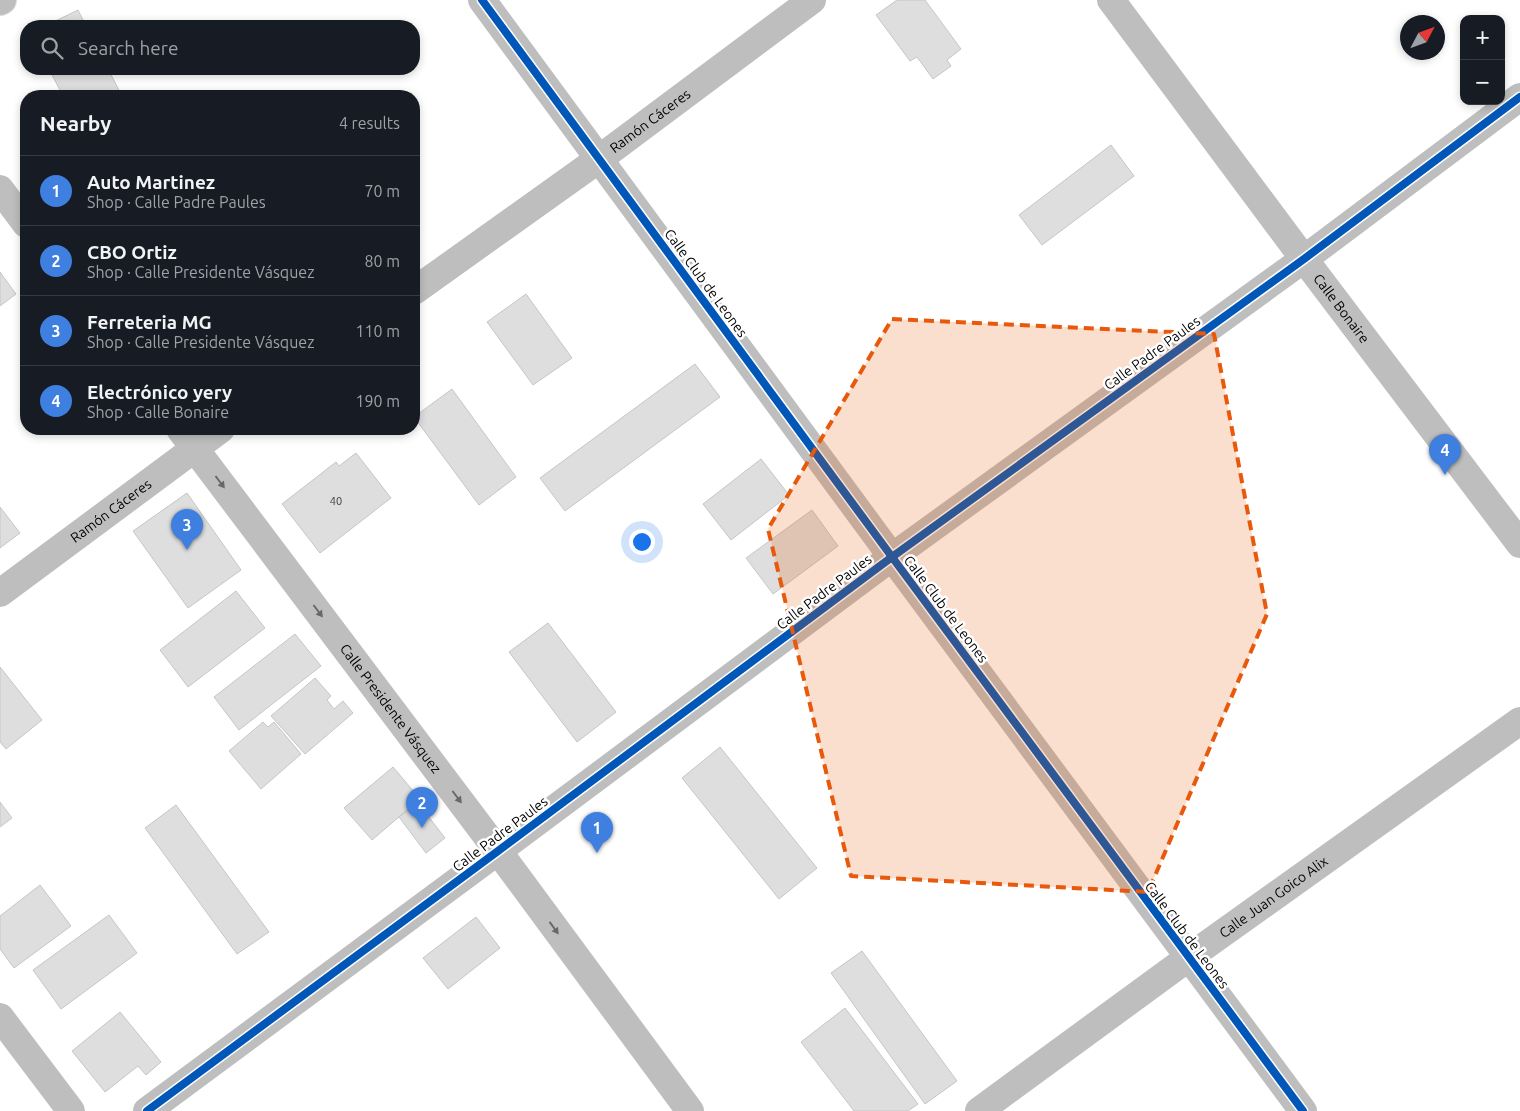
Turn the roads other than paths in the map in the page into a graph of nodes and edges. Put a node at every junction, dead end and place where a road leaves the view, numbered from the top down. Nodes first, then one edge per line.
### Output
1 (482, 0) edge
2 (812, 0) edge
3 (1111, 0) edge
4 (1520, 97) edge
5 (599, 159) junction
6 (0, 189) edge
7 (20, 216) edge
8 (1304, 259) junction
9 (420, 287) edge
10 (187, 438) edge
11 (1520, 544) edge
12 (892, 557) junction
13 (0, 593) edge
14 (1520, 721) edge
15 (498, 851) junction
16 (1188, 958) junction
17 (0, 1017) edge
18 (71, 1111) edge
19 (147, 1111) edge
20 (690, 1111) edge
21 (979, 1111) edge
22 (1303, 1111) edge

1 - 5 street, Calle Club de Leones
2 - 5 street, Ramón Cáceres
3 - 8 street, Calle Bonaire
4 - 8 street, Calle Padre Paules
5 - 9 street, Ramón Cáceres
5 - 12 street, Calle Club de Leones
6 - 7 street
8 - 11 street, Calle Bonaire
8 - 12 street, Calle Padre Paules
10 - 13 street, Ramón Cáceres
10 -> 15 street, Calle Presidente Vásquez
12 - 15 street, Calle Padre Paules
12 - 16 street, Calle Club de Leones
14 - 16 street, Calle Juan Goico Alix
15 - 19 street, Calle Padre Paules
15 -> 20 street, Calle Presidente Vásquez
16 - 21 street, Calle Juan Goico Alix
16 - 22 street, Calle Club de Leones
17 - 18 street

